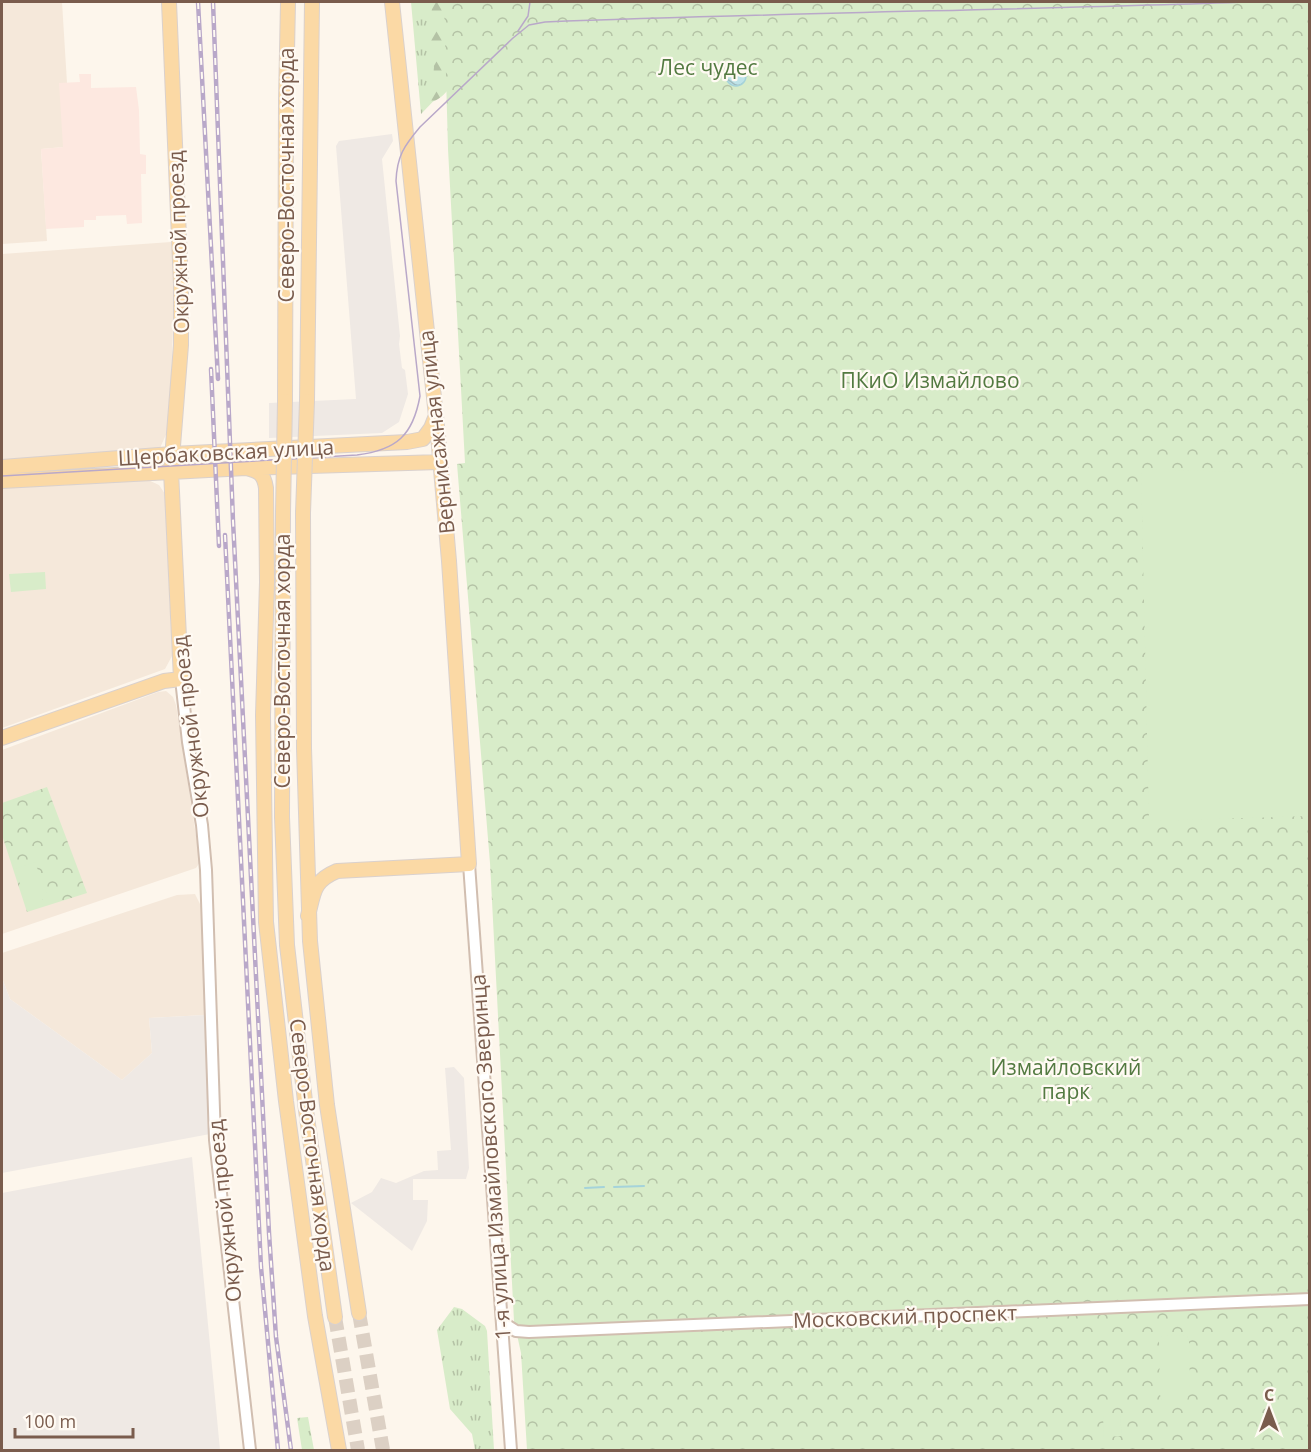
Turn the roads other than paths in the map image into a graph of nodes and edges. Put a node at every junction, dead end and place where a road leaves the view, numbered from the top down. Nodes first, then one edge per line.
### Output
1 (169, 2) edge
2 (288, 2) edge
3 (312, 2) edge
4 (392, 2) edge
5 (435, 416) junction
6 (172, 454) junction
7 (440, 462) junction
8 (2, 466) edge
9 (246, 468) junction
10 (171, 471) junction
11 (2, 482) edge
12 (181, 679) junction
13 (2, 738) edge
14 (469, 864) junction
15 (308, 916) junction
16 (1310, 1299) edge
17 (359, 1312) tunnel mouth
18 (335, 1317) tunnel mouth
19 (502, 1323) junction
20 (250, 1450) edge
21 (339, 1450) edge
22 (511, 1450) edge

1 - 6 main road, Окружной проезд
2 - 18 main road, Северо-Восточная хорда, bridge
3 - 15 main road, Северо-Восточная хорда, bridge
4 - 5 main road, Вернисажная улица
5 - 6 main road, Щербаковская улица
5 - 7 main road, Вернисажная улица
6 - 8 main road, Щербаковская улица
6 - 10 main road, Окружной проезд
7 - 9 main road, Щербаковская улица
7 - 14 main road, Вернисажная улица
9 - 10 main road, Щербаковская улица
9 - 21 main road
10 - 11 main road, Щербаковская улица
10 - 12 main road, Окружной проезд
12 - 13 main road
12 - 20 street, Окружной проезд
14 - 15 main road
14 - 19 street, 1-я улица Измайловского Зверинца
15 - 17 main road, Северо-Восточная хорда
16 - 19 street, Московский проспект
19 - 22 street, 1-я улица Измайловского Зверинца

